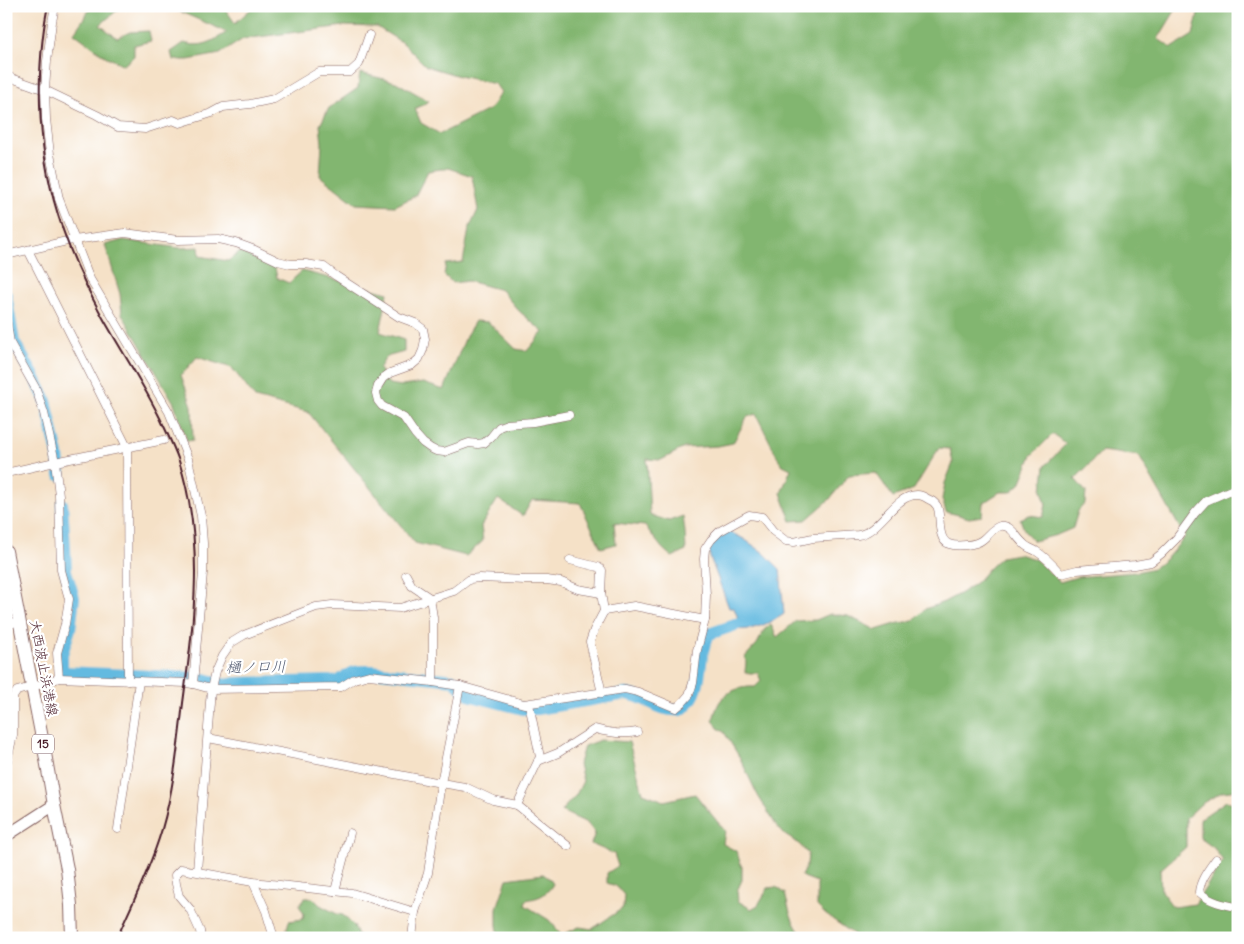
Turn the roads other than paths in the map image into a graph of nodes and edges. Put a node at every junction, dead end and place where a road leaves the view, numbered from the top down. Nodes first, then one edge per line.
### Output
1 (55, 6) edge
2 (369, 36) dead end
3 (6, 76) edge
4 (46, 90) junction
5 (76, 240) junction
6 (28, 250) junction
7 (6, 254) edge
8 (6, 318) edge
9 (570, 415) dead end
10 (164, 440) dead end
11 (127, 447) junction
12 (55, 462) junction
13 (6, 473) edge
14 (1238, 487) edge
15 (6, 551) edge
16 (570, 560) dead end
17 (406, 575) dead end
18 (601, 594) junction
19 (430, 598) junction
20 (604, 611) junction
21 (19, 620) junction
22 (705, 620) junction
23 (6, 626) edge
24 (59, 678) junction
25 (128, 681) junction
26 (139, 681) junction
27 (433, 682) junction
28 (193, 684) junction
29 (460, 686) junction
30 (32, 687) junction
31 (211, 689) junction
32 (602, 693) junction
33 (529, 704) junction
34 (637, 732) dead end
35 (208, 738) junction
36 (538, 761) junction
37 (6, 765) edge
38 (441, 783) junction
39 (54, 805) junction
40 (517, 805) junction
41 (118, 829) dead end
42 (350, 833) dead end
43 (6, 836) edge
44 (568, 846) dead end
45 (1216, 859) dead end
46 (196, 871) junction
47 (253, 882) junction
48 (335, 891) junction
49 (1238, 907) edge
50 (415, 912) junction
51 (72, 938) edge
52 (202, 938) edge
53 (274, 938) edge
54 (412, 938) edge

1 - 4 street
2 - 4 street
3 - 4 street
4 - 5 street
5 - 6 street
5 - 9 street
5 - 28 street
6 - 7 street
6 - 11 street
8 - 12 street
10 - 11 street
11 - 12 street
11 - 25 street
12 - 13 street
12 - 24 street
14 - 22 street
15 - 21 main road, 大西波止浜港線 / 15
16 - 18 street
17 - 19 street
18 - 19 street
18 - 20 street
19 - 27 street
19 - 31 street
20 - 22 street
20 - 32 street
21 - 23 street
21 - 30 main road, 大西波止浜港線 / 15
22 - 32 street
24 - 25 street
24 - 30 street
25 - 26 street
26 - 28 street
26 - 41 street
27 - 29 street
27 - 31 street
28 - 31 street
29 - 33 street
29 - 38 street
30 - 37 street
30 - 39 main road, 大西波止浜港線 / 15
31 - 35 street
32 - 33 street
33 - 36 street
34 - 36 street
35 - 38 street
35 - 46 street
36 - 40 street
38 - 40 street
38 - 50 street
39 - 43 main road
39 - 51 main road, 大西波止浜港線 / 15
40 - 44 street
42 - 48 street
45 - 49 street
46 - 47 street
46 - 52 street
47 - 48 street
47 - 53 street
48 - 50 street
50 - 54 street

